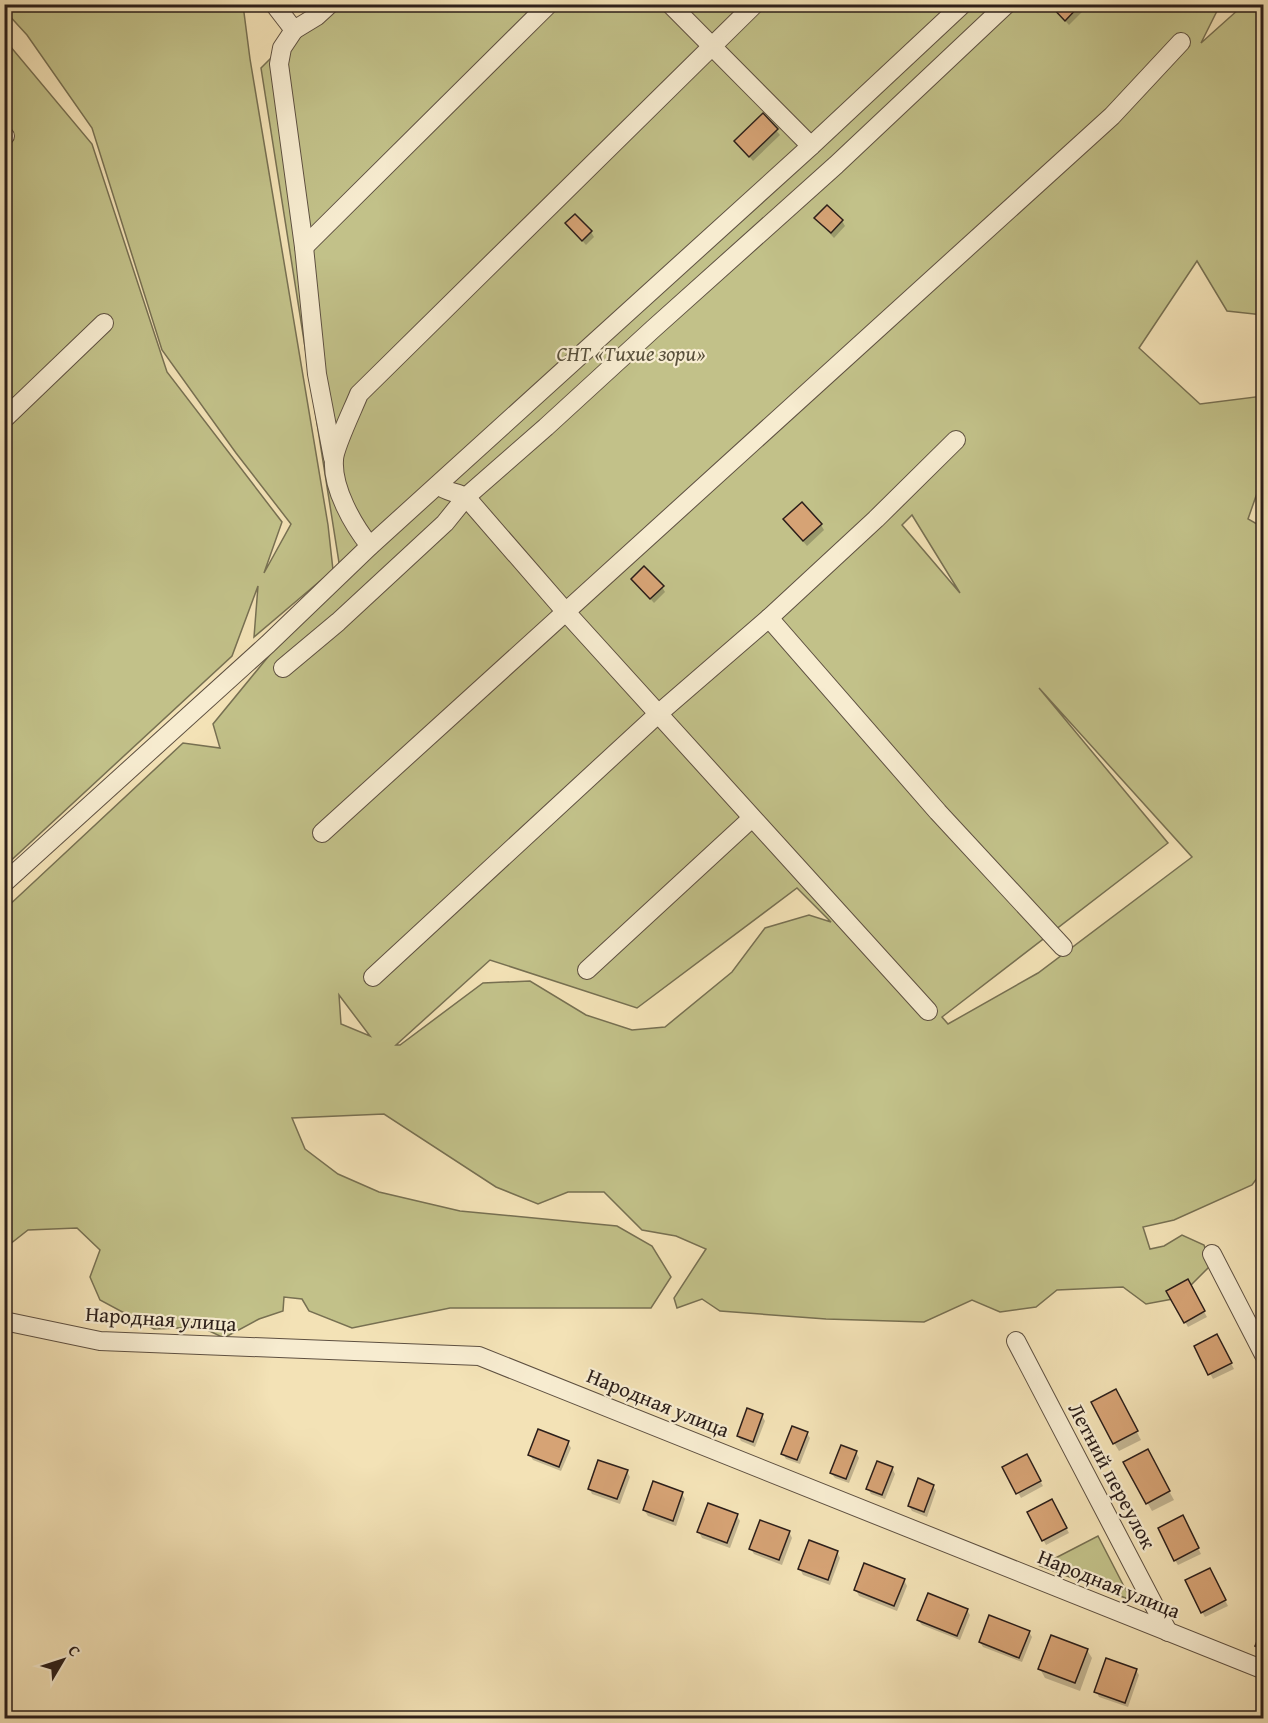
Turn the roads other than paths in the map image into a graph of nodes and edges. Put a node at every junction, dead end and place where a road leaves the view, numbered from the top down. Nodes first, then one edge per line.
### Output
1 (274, 4) edge
2 (330, 4) edge
3 (549, 4) edge
4 (670, 4) edge
5 (755, 4) edge
6 (963, 4) edge
7 (1008, 4) edge
8 (294, 30) junction
9 (1181, 42) dead end
10 (711, 45) junction
11 (811, 146) junction
12 (304, 247) junction
13 (104, 323) dead end
14 (4, 419) edge
15 (956, 440) dead end
16 (333, 459) junction
17 (438, 485) junction
18 (466, 497) junction
19 (370, 546) junction
20 (565, 611) junction
21 (769, 618) junction
22 (282, 668) dead end
23 (658, 714) junction
24 (752, 818) junction
25 (322, 833) dead end
26 (4, 883) edge
27 (1063, 947) dead end
28 (587, 970) dead end
29 (373, 977) dead end
30 (928, 1011) dead end
31 (1212, 1254) dead end
32 (4, 1322) edge
33 (1016, 1341) dead end
34 (1263, 1355) edge
35 (1168, 1632) junction
36 (1263, 1670) edge

1 - 8 street
2 - 8 street
3 - 12 street
4 - 10 street
5 - 10 street
6 - 11 street
7 - 18 street
8 - 12 street
9 - 20 street
10 - 11 street
10 - 16 street
11 - 17 street
12 - 16 street
13 - 14 street
15 - 21 street
16 - 19 street
17 - 18 street
17 - 19 street
18 - 20 street
18 - 22 street
19 - 26 street
20 - 23 street
20 - 25 street
21 - 23 street
21 - 27 street
23 - 24 street
23 - 29 street
24 - 28 street
24 - 30 street
31 - 34 street
32 - 35 street, Народная улица
33 - 35 street, Летний переулок
35 - 36 street, Народная улица

